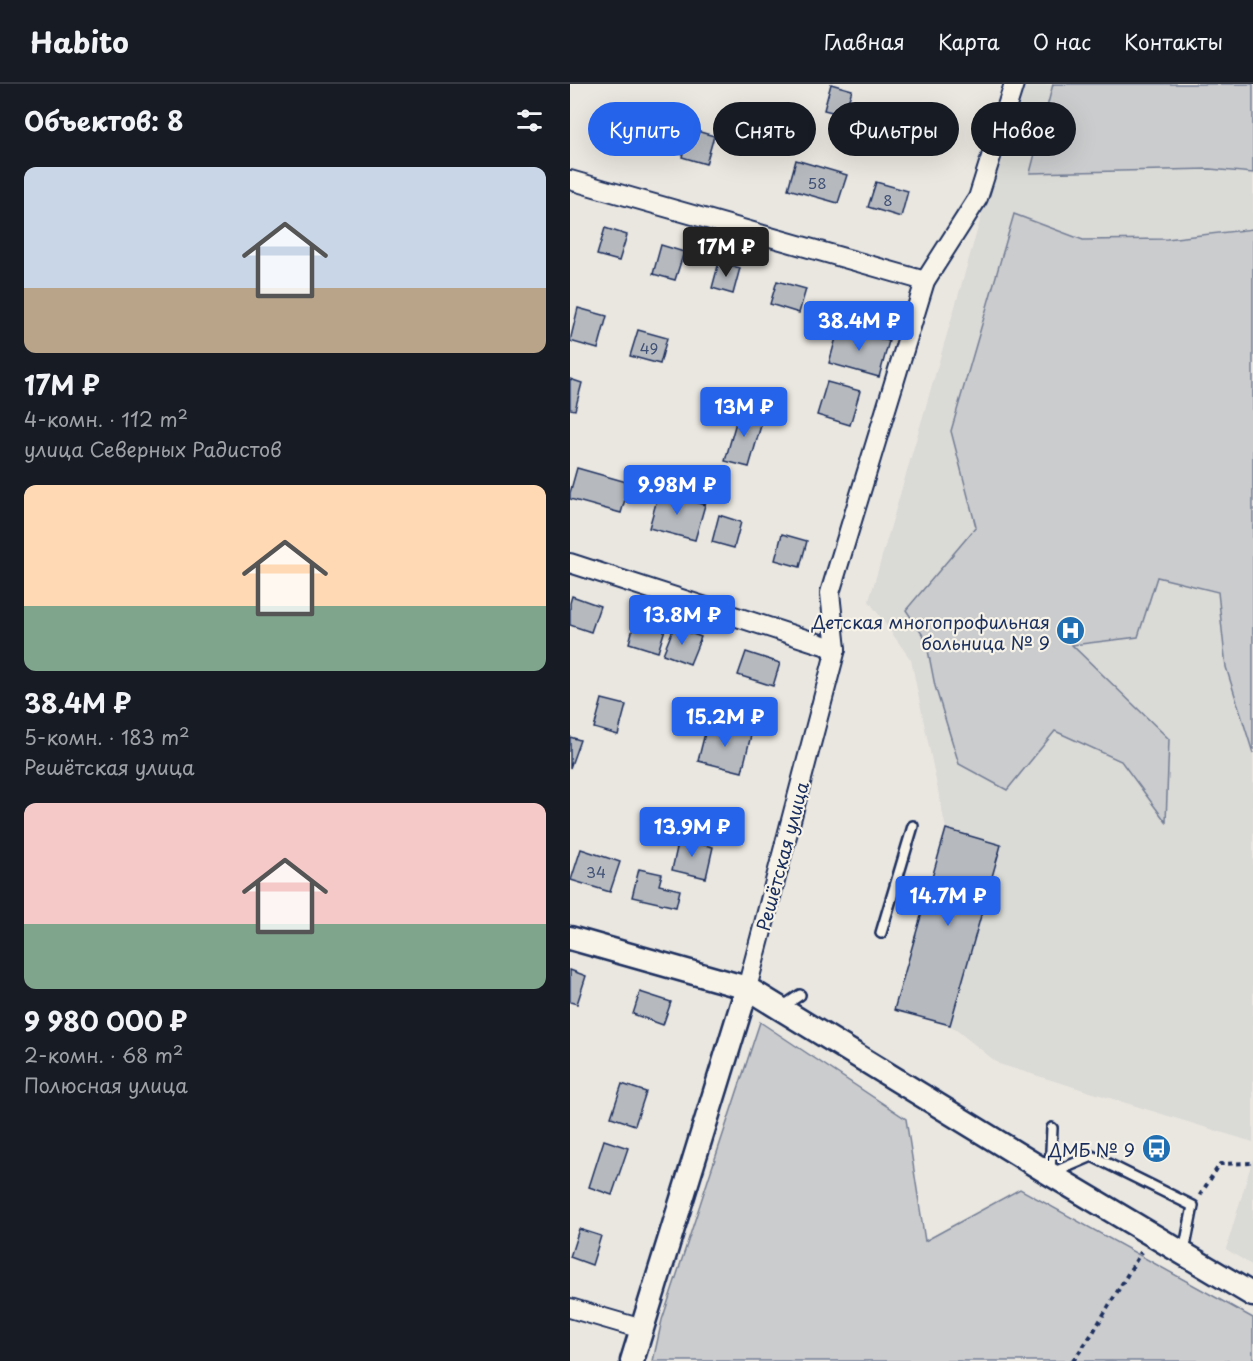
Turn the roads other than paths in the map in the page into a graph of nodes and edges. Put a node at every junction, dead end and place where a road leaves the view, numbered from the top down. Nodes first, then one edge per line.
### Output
1 (1014, 84) edge
2 (570, 180) edge
3 (925, 280) junction
4 (570, 564) edge
5 (836, 649) junction
6 (913, 826) dead end
7 (881, 933) dead end
8 (570, 938) edge
9 (747, 988) junction
10 (800, 995) dead end
11 (780, 1008) junction
12 (1052, 1128) dead end
13 (1050, 1174) junction
14 (1184, 1254) junction
15 (1253, 1295) edge
16 (570, 1308) edge
17 (642, 1329) junction
18 (632, 1361) edge

1 - 3 street, Решётская улица
2 - 3 street
3 - 5 street, Решётская улица
4 - 5 street
5 - 9 street, Решётская улица
6 - 7 lane
8 - 9 street
9 - 11 street
9 - 17 street, Решётская улица
10 - 11 lane
11 - 13 street
12 - 13 lane
13 - 14 street
13 - 14 lane
14 - 15 street
16 - 17 street
17 - 18 street, Решётская улица

